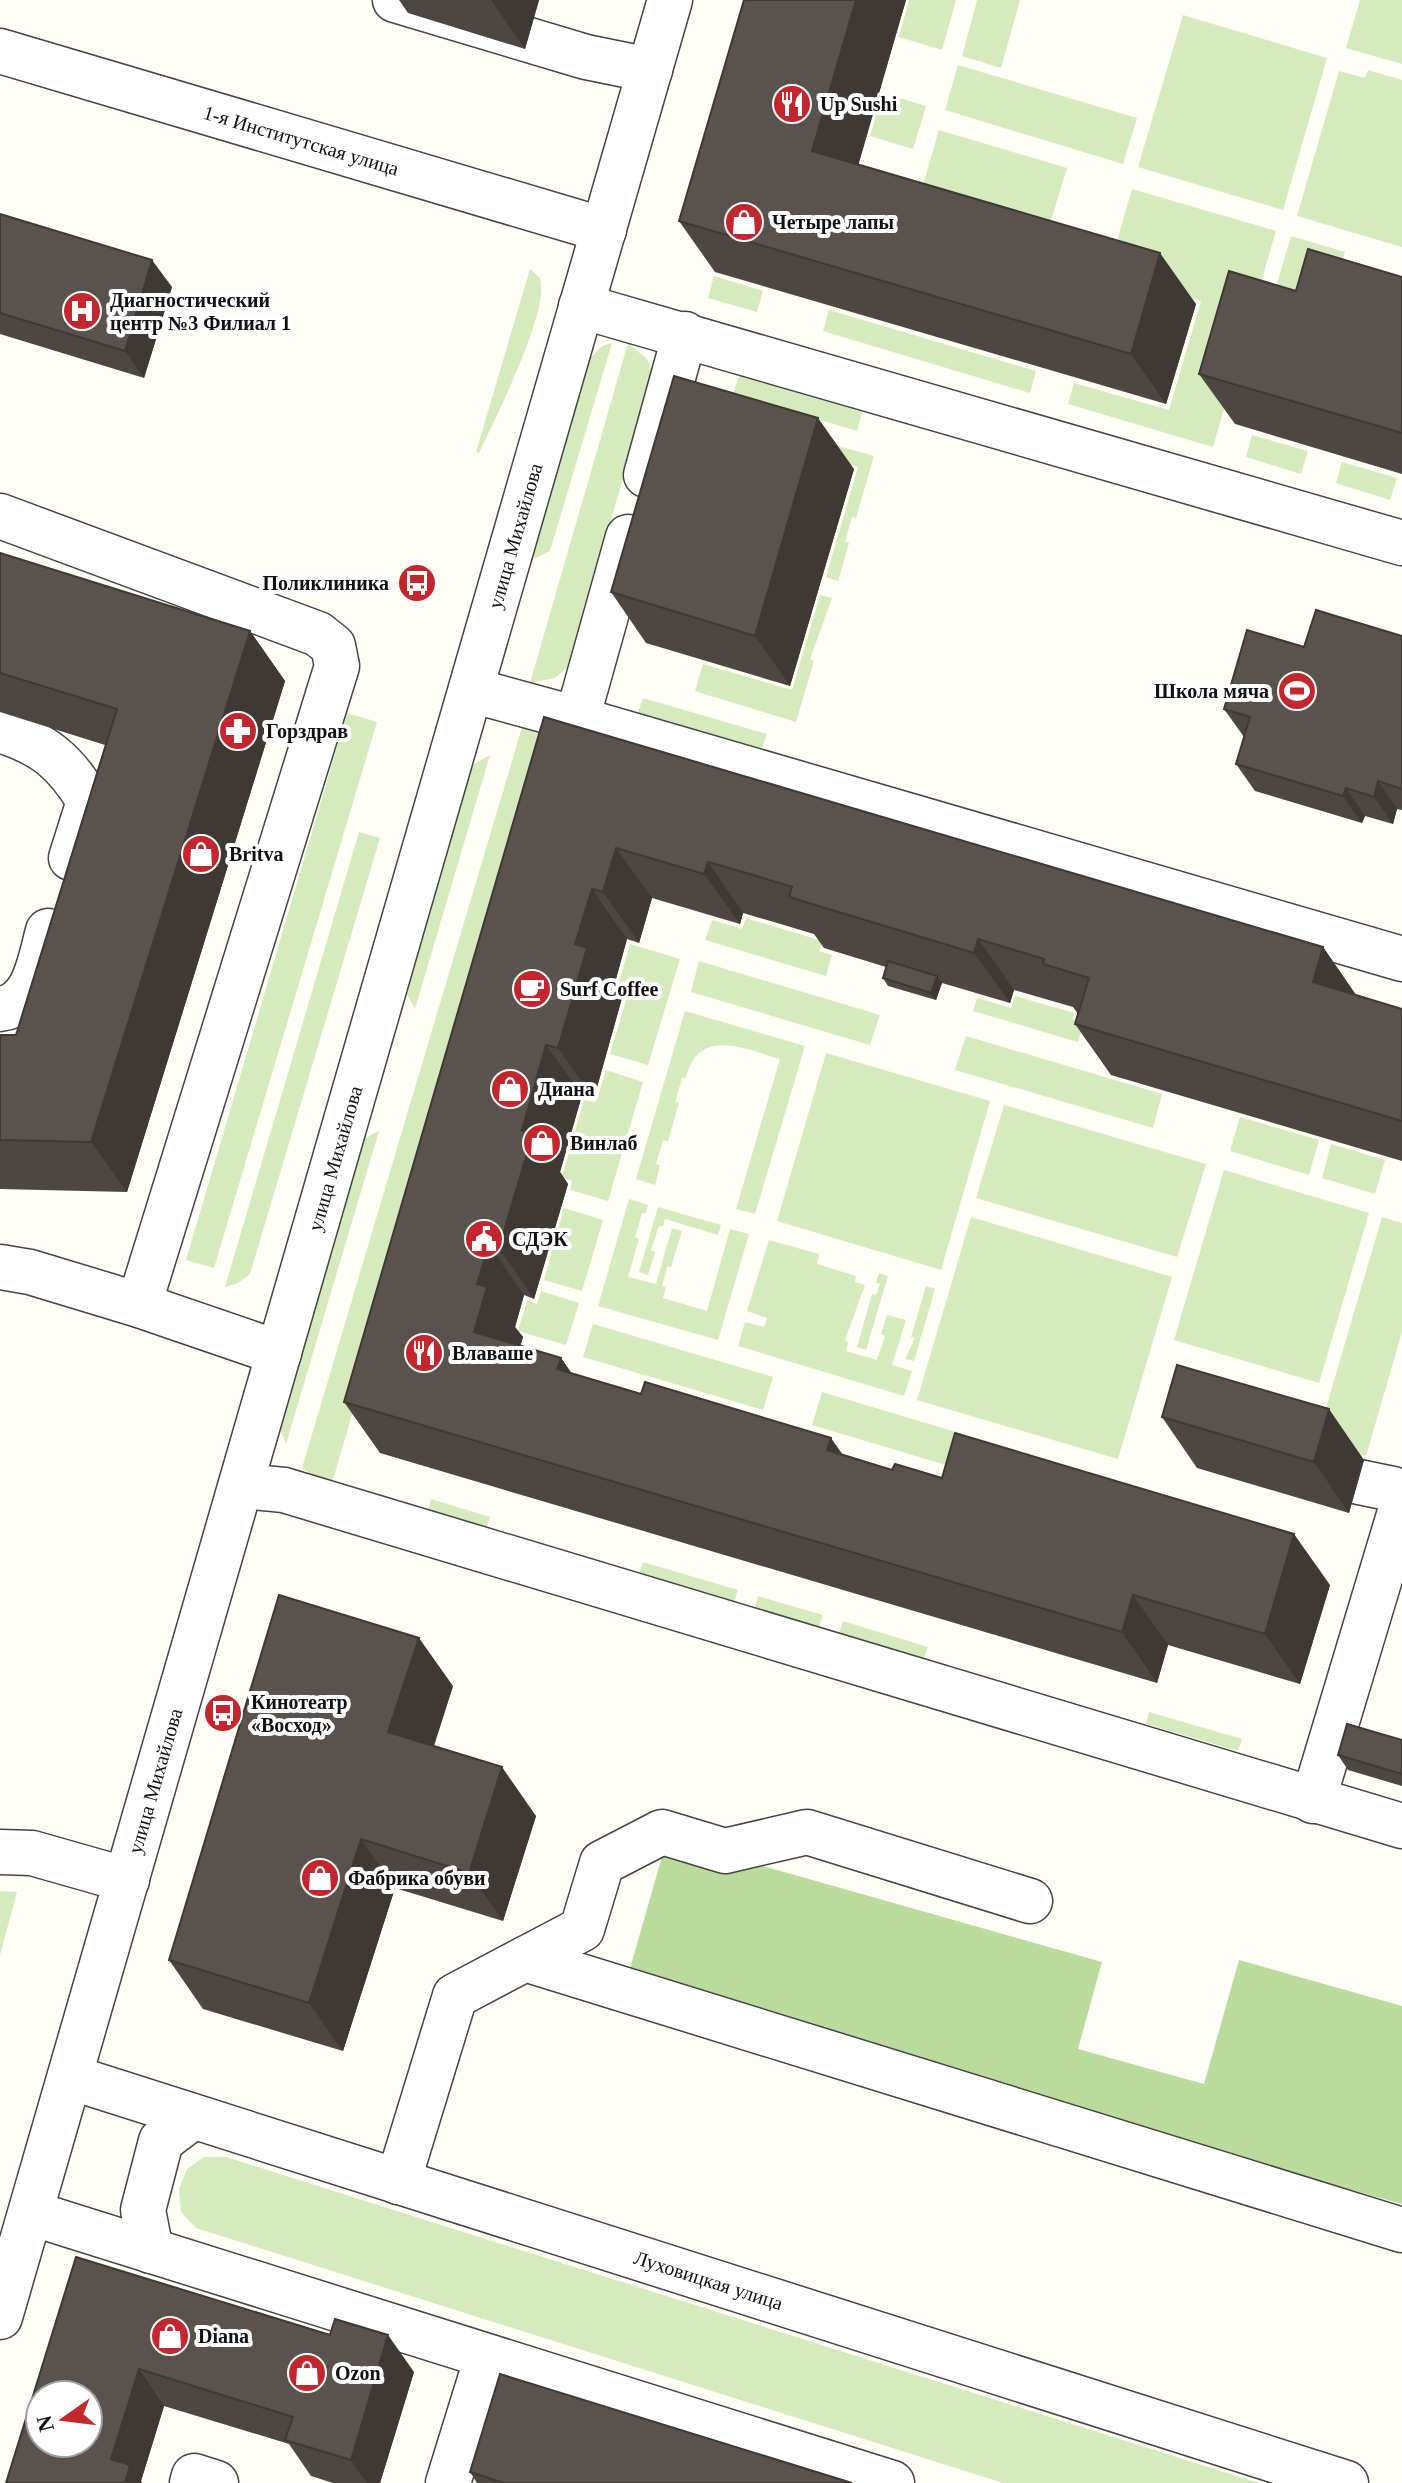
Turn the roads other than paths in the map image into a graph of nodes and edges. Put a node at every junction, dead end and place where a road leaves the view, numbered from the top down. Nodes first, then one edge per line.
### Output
1 (395, 0) edge
2 (670, 0) edge
3 (0, 51) edge
4 (650, 70) junction
5 (604, 230) junction
6 (581, 306) junction
7 (685, 334) junction
8 (0, 516) edge
9 (1402, 543) edge
10 (159, 575) junction
11 (96, 593) edge
12 (471, 690) junction
13 (577, 719) junction
14 (0, 730) edge
15 (102, 759) edge
16 (89, 801) junction
17 (1402, 959) edge
18 (0, 1009) edge
19 (0, 1267) edge
20 (139, 1305) junction
21 (279, 1353) junction
22 (1359, 1482) dead end
23 (241, 1486) junction
24 (1402, 1505) edge
25 (1313, 1801) junction
26 (1402, 1826) edge
27 (0, 1852) edge
28 (127, 1880) junction
29 (1030, 1901) dead end
30 (525, 1959) junction
31 (70, 2077) junction
32 (193, 2117) junction
33 (398, 2182) junction
34 (31, 2213) junction
35 (1402, 2230) edge
36 (151, 2251) junction
37 (0, 2317) edge
38 (487, 2357) junction
39 (192, 2483) edge
40 (216, 2483) edge
41 (448, 2483) edge
42 (892, 2483) edge
43 (1346, 2483) edge

1 - 4 street
2 - 4 street, улица Михайлова
3 - 5 street, 1-я Институтская улица
4 - 5 street, улица Михайлова
5 - 6 street, улица Михайлова
6 - 7 street
6 - 12 street, улица Михайлова
7 - 9 street
7 - 13 street
8 - 10 street
10 - 11 street
10 - 20 street
12 - 13 street
12 - 21 street, улица Михайлова
13 - 17 street
14 - 16 street
15 - 16 street
16 - 18 street
19 - 20 street
20 - 21 street
21 - 23 street, улица Михайлова
22 - 24 street
23 - 25 street
23 - 28 street, улица Михайлова
24 - 25 street
25 - 26 street
27 - 28 street
28 - 31 street, улица Михайлова
29 - 30 street
30 - 33 street
30 - 35 street
31 - 32 street, Луховицкая улица
31 - 34 street, улица Михайлова
32 - 33 street, Луховицкая улица
32 - 36 street
33 - 43 street, Луховицкая улица
34 - 36 street
34 - 37 street, улица Михайлова
36 - 38 street
38 - 41 street
38 - 42 street
39 - 40 street

